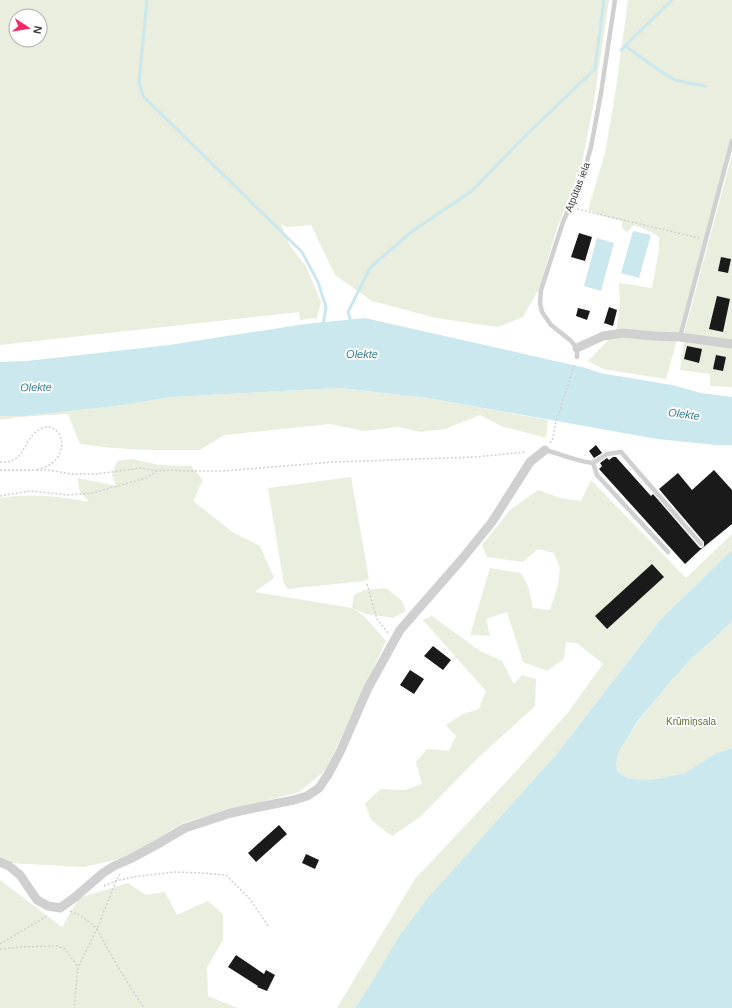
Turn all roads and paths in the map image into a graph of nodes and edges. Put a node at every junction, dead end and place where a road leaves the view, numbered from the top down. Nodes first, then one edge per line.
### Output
1 (615, 0) edge
2 (732, 141) edge
3 (569, 207) junction
4 (706, 240) junction
5 (680, 336) junction
6 (732, 344) edge
7 (577, 352) joint
8 (574, 364) dead end
9 (553, 438) dead end
10 (545, 450) joint
11 (530, 452) dead end
12 (0, 462) edge
13 (592, 463) junction
14 (0, 470) edge
15 (34, 470) junction
16 (157, 471) junction
17 (0, 496) edge
18 (701, 544) dead end
19 (668, 552) dead end
20 (367, 584) dead end
21 (394, 641) junction
22 (0, 862) edge
23 (120, 872) dead end
24 (116, 881) junction
25 (102, 886) dead end
26 (60, 908) junction
27 (47, 916) dead end
28 (269, 927) dead end
29 (97, 929) junction
30 (0, 944) edge
31 (0, 949) edge
32 (78, 967) junction
33 (74, 1008) edge
34 (144, 1008) edge

1 - 3 lane, Atpūtas iela
2 - 4 lane
3 - 4 path
3 - 7 lane, Atpūtas iela
4 - 5 lane
5 - 6 street
5 - 7 street
8 - 9 path
10 - 13 lane
10 - 21 street
11 - 16 path
12 - 15 path
13 - 18 lane
13 - 19 lane
14 - 15 path
15 - 16 path
16 - 17 path
20 - 21 path
21 - 26 street
22 - 26 street
23 - 24 path
24 - 25 path
24 - 28 path
24 - 29 path
26 - 29 path
27 - 30 path
29 - 32 path
29 - 34 path
31 - 32 path
32 - 33 path

